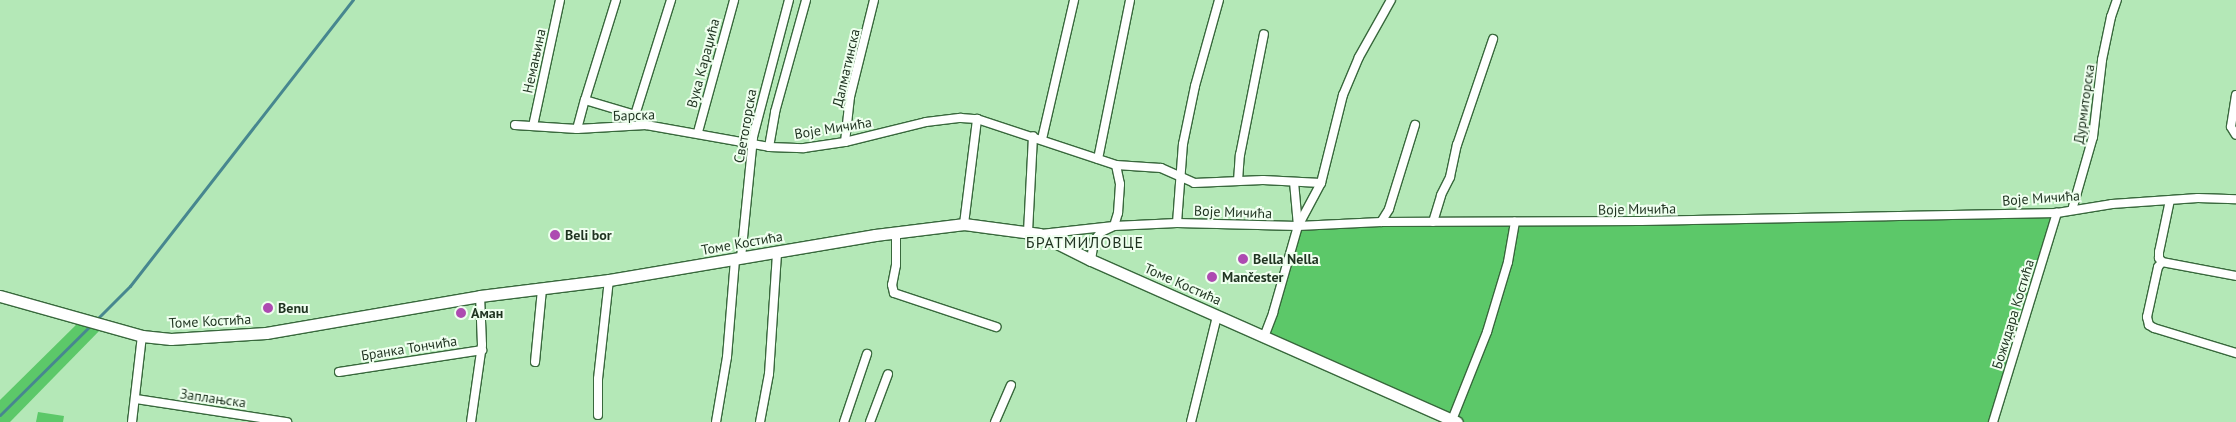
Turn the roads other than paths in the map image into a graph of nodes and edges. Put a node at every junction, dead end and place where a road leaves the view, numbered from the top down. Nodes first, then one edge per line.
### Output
1 (560, 0) edge
2 (616, 0) edge
3 (671, 0) edge
4 (734, 0) edge
5 (789, 0) edge
6 (806, 0) edge
7 (874, 0) edge
8 (1074, 0) edge
9 (1130, 0) edge
10 (1220, 0) edge
11 (1391, 0) edge
12 (2117, 0) edge
13 (1264, 34) dead end
14 (1493, 39) dead end
15 (2236, 95) edge
16 (584, 100) junction
17 (635, 115) junction
18 (977, 119) junction
19 (646, 124) junction
20 (515, 125) dead end
21 (1415, 125) dead end
22 (533, 126) junction
23 (577, 129) junction
24 (698, 132) junction
25 (2236, 135) edge
26 (1033, 136) junction
27 (1042, 139) junction
28 (845, 142) junction
29 (752, 144) junction
30 (770, 147) junction
31 (1098, 159) junction
32 (1116, 165) junction
33 (1182, 179) junction
34 (1238, 181) junction
35 (1294, 182) junction
36 (1321, 183) junction
37 (2236, 199) edge
38 (2170, 200) junction
39 (2072, 210) junction
40 (2057, 213) junction
41 (1381, 222) junction
42 (1433, 222) junction
43 (1515, 222) junction
44 (1177, 223) junction
45 (964, 224) junction
46 (1114, 226) junction
47 (1298, 226) junction
48 (896, 232) junction
49 (1033, 233) junction
50 (777, 253) junction
51 (738, 259) junction
52 (1091, 260) junction
53 (2162, 262) junction
54 (2236, 276) edge
55 (609, 280) junction
56 (542, 289) junction
57 (0, 296) edge
58 (480, 296) junction
59 (1217, 316) junction
60 (996, 327) dead end
61 (142, 336) junction
62 (1264, 337) junction
63 (482, 350) junction
64 (2236, 353) edge
65 (867, 354) dead end
66 (535, 362) dead end
67 (339, 372) dead end
68 (888, 374) dead end
69 (1011, 385) dead end
70 (136, 399) junction
71 (598, 415) dead end
72 (1454, 421) edge
73 (132, 422) edge
74 (287, 422) edge
75 (471, 422) edge
76 (716, 422) edge
77 (760, 422) edge
78 (844, 422) edge
79 (870, 422) edge
80 (996, 422) edge
81 (1191, 422) edge
82 (1992, 422) edge

1 - 22 street, Немањина
2 - 16 street
3 - 17 street
4 - 24 street, Вука Караџића
5 - 29 street, Светогорска
6 - 30 street
7 - 28 street, Далматинска
8 - 27 street
9 - 31 street
10 - 33 street
11 - 36 street
12 - 39 street, Дурмиторска
13 - 34 street
14 - 42 street
15 - 25 street
16 - 17 street
16 - 23 street
17 - 19 street
18 - 26 street, Воје Мичића
18 - 28 street, Воје Мичића
18 - 45 street
19 - 23 street, Барска
19 - 24 street, Барска
20 - 22 street, Барска
21 - 41 street
22 - 23 street, Барска
24 - 29 street, Барска
26 - 27 street, Воје Мичића
26 - 49 street
27 - 31 street, Воје Мичића
28 - 30 street, Воје Мичића
29 - 30 street, Воје Мичића
29 - 51 street, Светогорска
31 - 32 street, Воје Мичића
32 - 33 street, Воје Мичића
32 - 46 street
33 - 34 street, Воје Мичића
33 - 44 street
34 - 35 street, Воје Мичића
35 - 36 street, Воје Мичића
35 - 47 street
36 - 47 street
37 - 38 street, Воје Мичића
38 - 39 street, Воје Мичића
38 - 53 street
39 - 40 street, Воје Мичића
40 - 43 street, Воје Мичића
40 - 82 street, Божидара Костића
41 - 42 street, Воје Мичића
41 - 47 street, Воје Мичића
42 - 43 street, Воје Мичића
43 - 72 street
44 - 46 street, Воје Мичића
44 - 47 street, Воје Мичића
45 - 48 street, Томе Костића
45 - 49 street, Томе Костића
46 - 49 street, Воје Мичића
46 - 52 street
47 - 62 street
48 - 50 street, Томе Костића
48 - 60 street
49 - 52 street, Томе Костића
50 - 51 street, Томе Костића
50 - 77 street
51 - 55 street, Томе Костића
51 - 76 street, Светогорска
52 - 59 street, Томе Костића
53 - 54 street
53 - 64 street
55 - 56 street, Томе Костића
55 - 71 street
56 - 58 street, Томе Костића
56 - 66 street
57 - 61 street, Томе Костића
58 - 61 street, Томе Костића
58 - 63 street
59 - 62 street, Томе Костића
59 - 81 street
61 - 70 street
62 - 72 street, Томе Костића
63 - 67 street, Бранка Тончића
63 - 75 street
65 - 78 street
68 - 79 street
69 - 80 street
70 - 73 street
70 - 74 street, Заплањска

